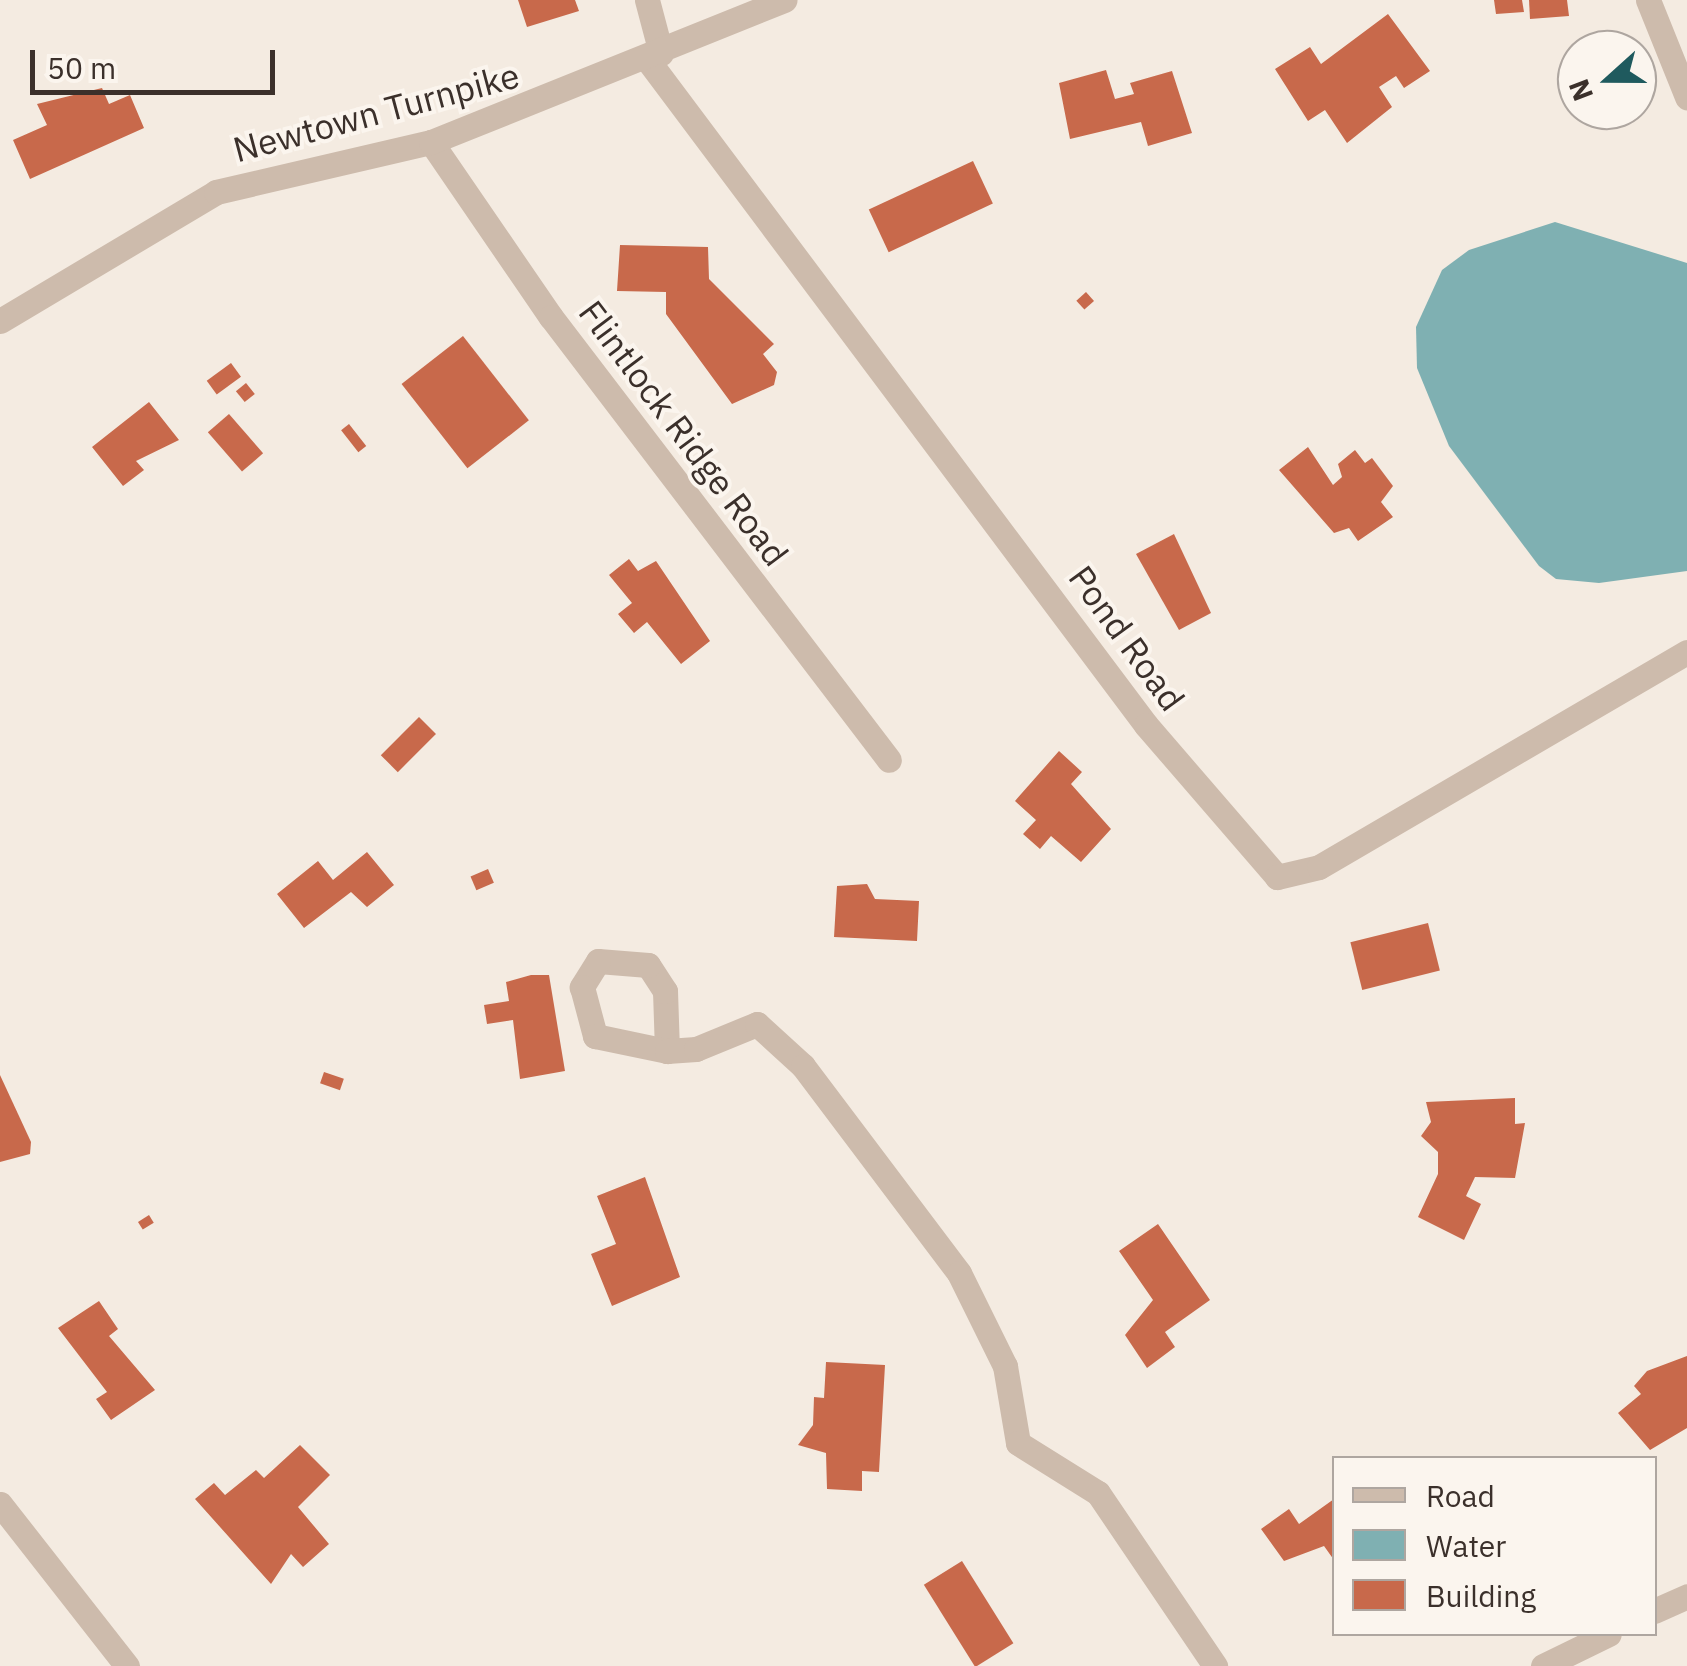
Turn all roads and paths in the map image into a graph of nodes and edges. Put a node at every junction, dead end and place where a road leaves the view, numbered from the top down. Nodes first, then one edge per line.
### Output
1 (647, 0) edge
2 (785, 0) edge
3 (1648, 0) edge
4 (654, 56) junction
5 (1687, 97) edge
6 (431, 142) junction
7 (0, 322) edge
8 (1687, 652) edge
9 (889, 760) dead end
10 (667, 1051) dead end
11 (0, 1504) edge
12 (1687, 1596) edge
13 (1657, 1610) edge
14 (1605, 1636) edge
15 (127, 1666) edge
16 (1215, 1666) edge
17 (1543, 1666) edge

1 - 4 street
2 - 4 street, Newtown Turnpike
3 - 5 street
4 - 6 street, Newtown Turnpike
4 - 8 street, Pond Road
6 - 7 street, Newtown Turnpike
6 - 9 street, Flintlock Ridge Road
10 - 16 street
11 - 15 street
12 - 13 street
14 - 17 street

